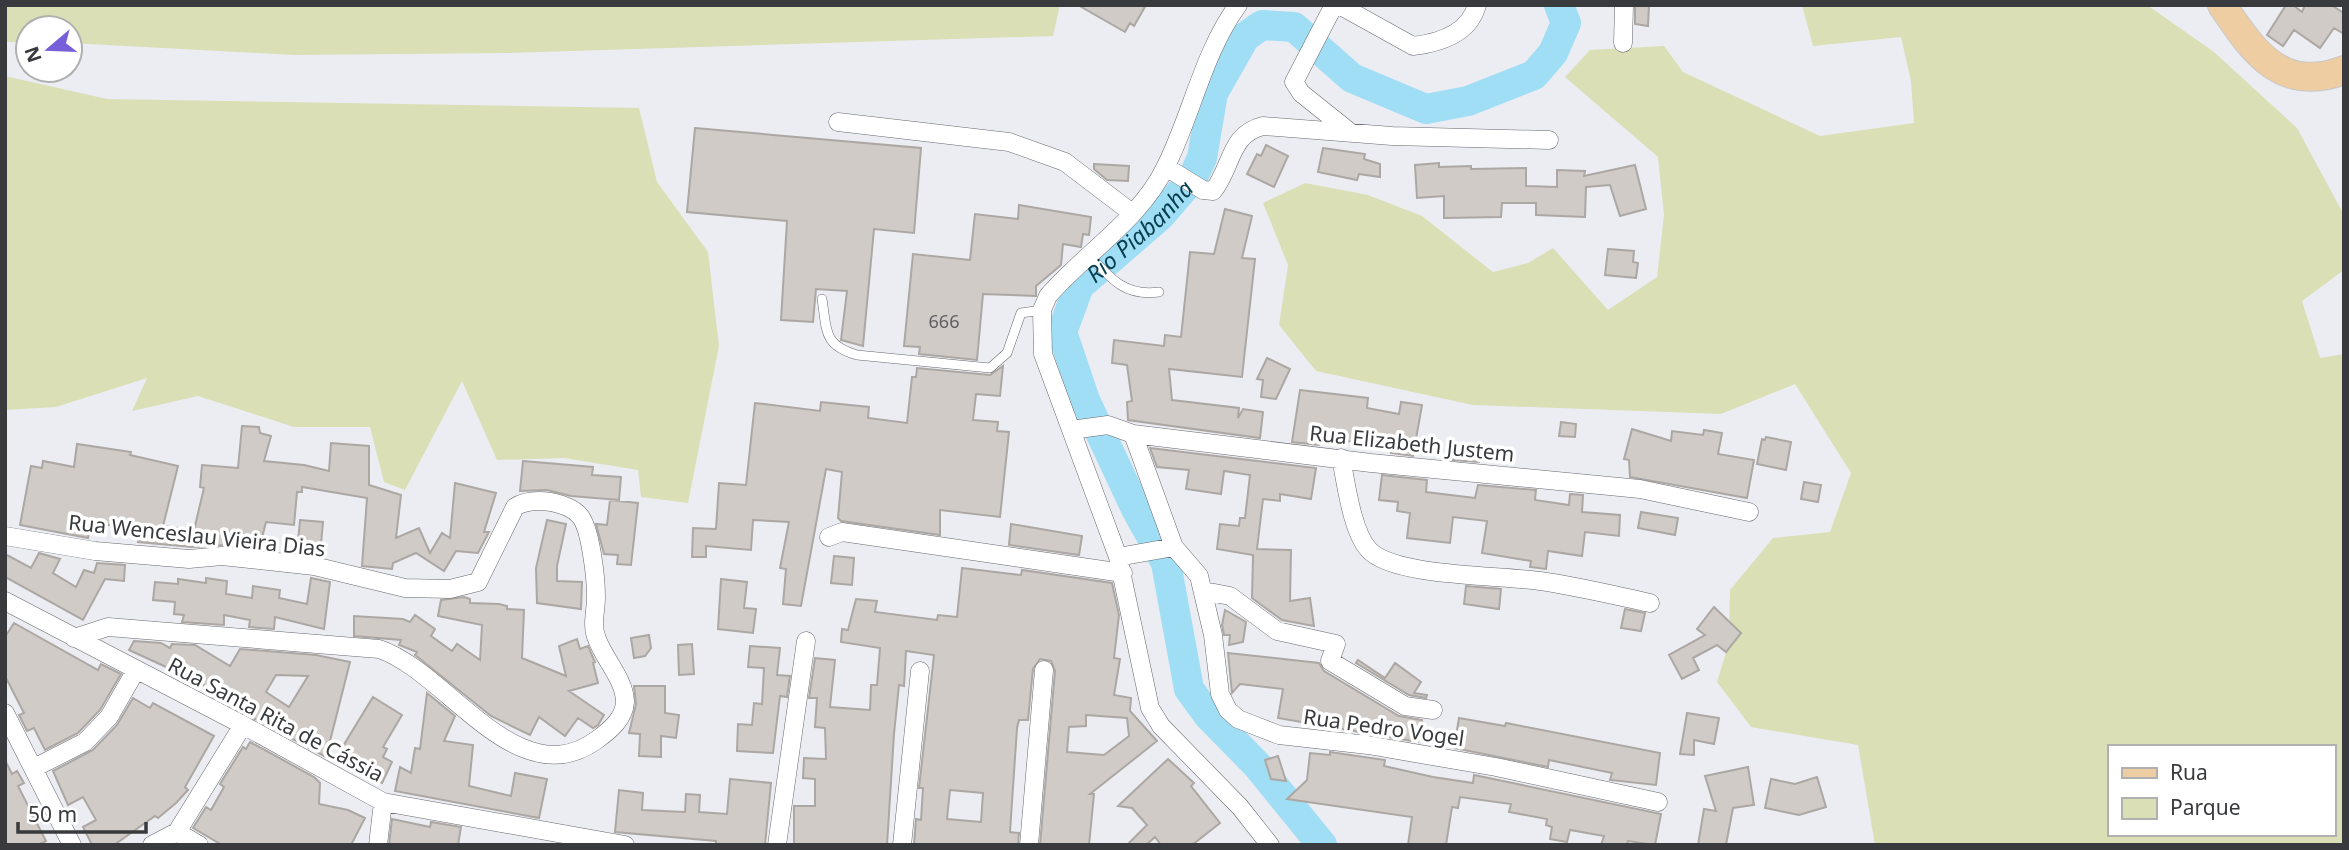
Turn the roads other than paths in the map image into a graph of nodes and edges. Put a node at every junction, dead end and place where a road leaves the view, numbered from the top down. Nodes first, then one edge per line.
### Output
1 (1238, 5) edge
2 (1336, 5) edge
3 (1477, 5) edge
4 (1624, 5) edge
5 (2222, 5) edge
6 (1623, 43) dead end
7 (2344, 69) edge
8 (838, 122) dead end
9 (1351, 133) junction
10 (1549, 139) dead end
11 (1172, 172) junction
12 (1132, 213) junction
13 (1093, 260) junction
14 (1159, 292) dead end
15 (822, 299) dead end
16 (1042, 310) junction
17 (1079, 428) junction
18 (1133, 433) junction
19 (1341, 458) junction
20 (1749, 512) dead end
21 (5, 536) edge
22 (829, 537) dead end
23 (1169, 547) junction
24 (1124, 562) junction
25 (1204, 591) junction
26 (6, 603) edge
27 (1650, 603) dead end
28 (74, 638) junction
29 (806, 641) dead end
30 (136, 670) junction
31 (1044, 670) dead end
32 (920, 671) dead end
33 (1433, 710) dead end
34 (5, 713) edge
35 (243, 724) junction
36 (34, 768) junction
37 (383, 802) junction
38 (1658, 802) dead end
39 (177, 832) junction
40 (72, 845) edge
41 (152, 845) edge
42 (199, 845) edge
43 (378, 845) edge
44 (625, 845) edge
45 (777, 845) edge
46 (902, 845) edge
47 (1029, 845) edge
48 (1270, 845) edge

1 - 11 street
2 - 3 street
2 - 9 street
4 - 6 street
5 - 7 main road
8 - 12 street
9 - 10 street
9 - 11 street
11 - 12 street
12 - 13 street
13 - 14 lane
13 - 16 street
15 - 16 lane
16 - 17 street
17 - 18 street, Rua Elizabeth Justem
17 - 24 street
18 - 19 street, Rua Elizabeth Justem
18 - 23 street, Rua Pedro Vogel
19 - 20 street, Rua Elizabeth Justem
19 - 27 street
21 - 28 street, Rua Wenceslau Vieira Dias
22 - 24 street
23 - 24 street
23 - 25 street, Rua Pedro Vogel
24 - 48 street
25 - 33 street, Rua Pedro Vogel
25 - 38 street, Rua Pedro Vogel
26 - 28 street, Rua Santa Rita de Cássia
28 - 30 street, Rua Santa Rita de Cássia
29 - 45 street
30 - 35 street, Rua Santa Rita de Cássia
30 - 36 street
31 - 47 street
32 - 46 street
34 - 36 street
35 - 37 street, Rua Santa Rita de Cássia
35 - 39 street
36 - 40 street
37 - 43 street
37 - 44 street, Rua Santa Rita de Cássia
39 - 41 street
39 - 42 street

